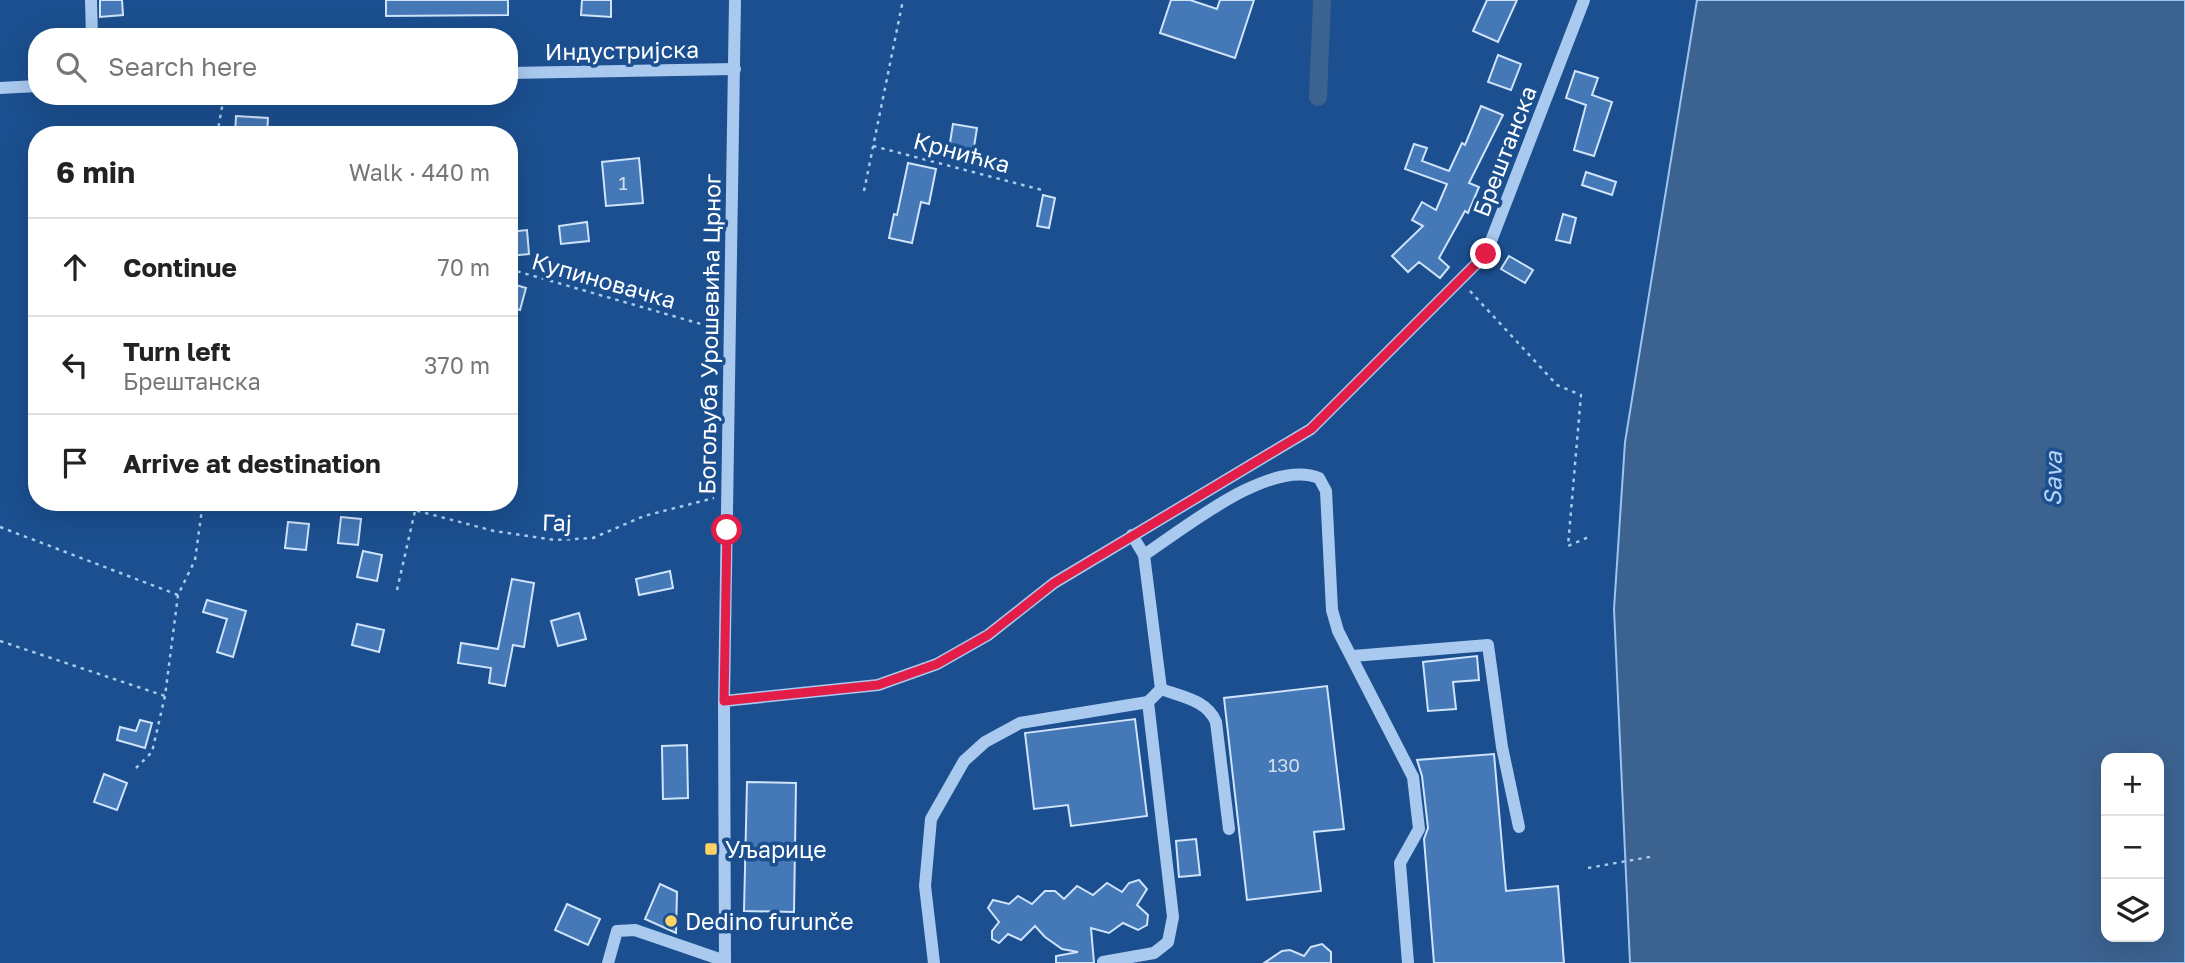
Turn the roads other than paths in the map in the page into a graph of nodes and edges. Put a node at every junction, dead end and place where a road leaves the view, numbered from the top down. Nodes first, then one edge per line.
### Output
1 (90, 0) edge
2 (735, 0) edge
3 (1584, 0) edge
4 (92, 28) edge
5 (735, 69) junction
6 (518, 73) edge
7 (28, 86) edge
8 (0, 88) edge
9 (1132, 535) junction
10 (1144, 555) junction
11 (1353, 656) junction
12 (1161, 689) junction
13 (724, 701) junction
14 (1148, 702) junction
15 (1519, 827) dead end
16 (1229, 829) dead end
17 (724, 962) edge
18 (1103, 962) edge
19 (608, 963) edge
20 (934, 963) edge
21 (1408, 963) edge

1 - 4 street
2 - 5 street, Богољуба Урошевића Црног
3 - 9 street, Брештанска
5 - 6 street, Индустријска
5 - 13 street, Богољуба Урошевића Црног
7 - 8 street
9 - 10 street
9 - 13 street, Брештанска
10 - 11 street
10 - 12 street
11 - 15 street
11 - 21 street
12 - 14 street
12 - 16 street
13 - 17 street, Богољуба Урошевића Црног
14 - 18 street
14 - 20 street
17 - 19 street

